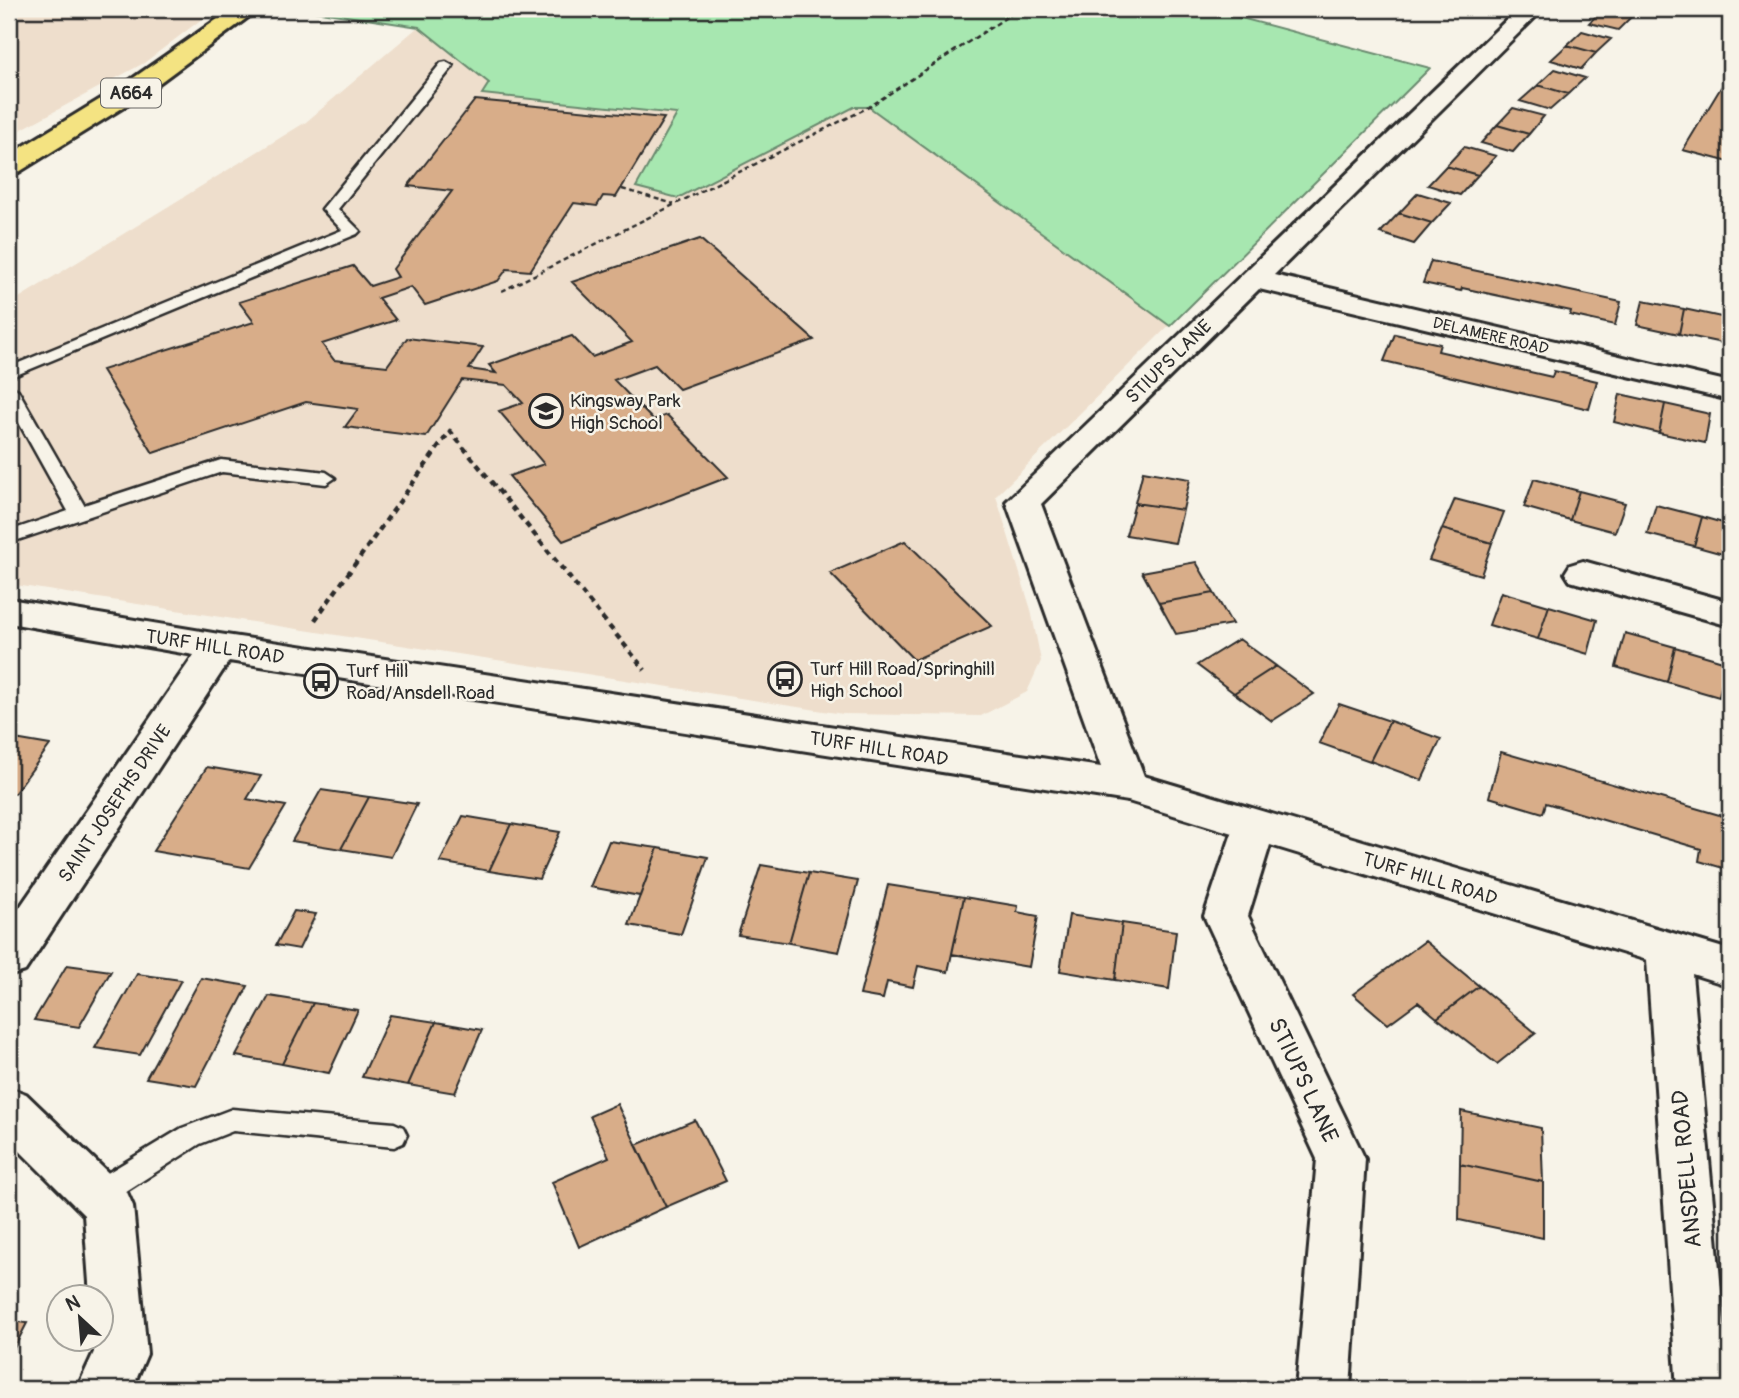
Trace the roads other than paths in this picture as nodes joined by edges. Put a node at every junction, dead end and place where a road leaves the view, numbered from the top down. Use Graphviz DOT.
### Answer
graph roads {
  1 [pos="247,9"];
  2 [pos="1531,9"];
  3 [pos="446,66"];
  4 [pos="9,166"];
  5 [pos="1252,279"];
  6 [pos="9,373"];
  7 [pos="9,390"];
  8 [pos="1730,391"];
  9 [pos="326,478"];
  10 [pos="79,513"];
  11 [pos="9,537"];
  12 [pos="1583,573"];
  13 [pos="9,611"];
  14 [pos="1730,614"];
  15 [pos="219,648"];
  16 [pos="1128,786"];
  17 [pos="1255,825"];
  18 [pos="1668,950"];
  19 [pos="9,958"];
  20 [pos="1730,968"];
  21 [pos="9,1109"];
  22 [pos="394,1135"];
  23 [pos="96,1195"];
  24 [pos="104,1389"];
  25 [pos="1323,1389"];
  26 [pos="1704,1389"];
  1 -- 4 [label="highway, A664"];
  2 -- 5 [label="street, STIUPS LANE"];
  3 -- 6 [label="lane"];
  5 -- 8 [label="street, DELAMERE ROAD"];
  5 -- 16 [label="street, STIUPS LANE"];
  7 -- 10 [label="lane"];
  9 -- 10 [label="lane"];
  10 -- 11 [label="lane"];
  12 -- 14 [label="street"];
  13 -- 15 [label="street, TURF HILL ROAD"];
  15 -- 16 [label="street, TURF HILL ROAD"];
  15 -- 19 [label="street, SAINT JOSEPHS DRIVE"];
  16 -- 17 [label="street, TURF HILL ROAD"];
  17 -- 18 [label="street, TURF HILL ROAD"];
  17 -- 25 [label="street, STIUPS LANE"];
  18 -- 20 [label="street, TURF HILL ROAD"];
  18 -- 26 [label="street, ANSDELL ROAD"];
  21 -- 23 [label="street"];
  22 -- 23 [label="lane"];
  23 -- 24 [label="street"];
}
